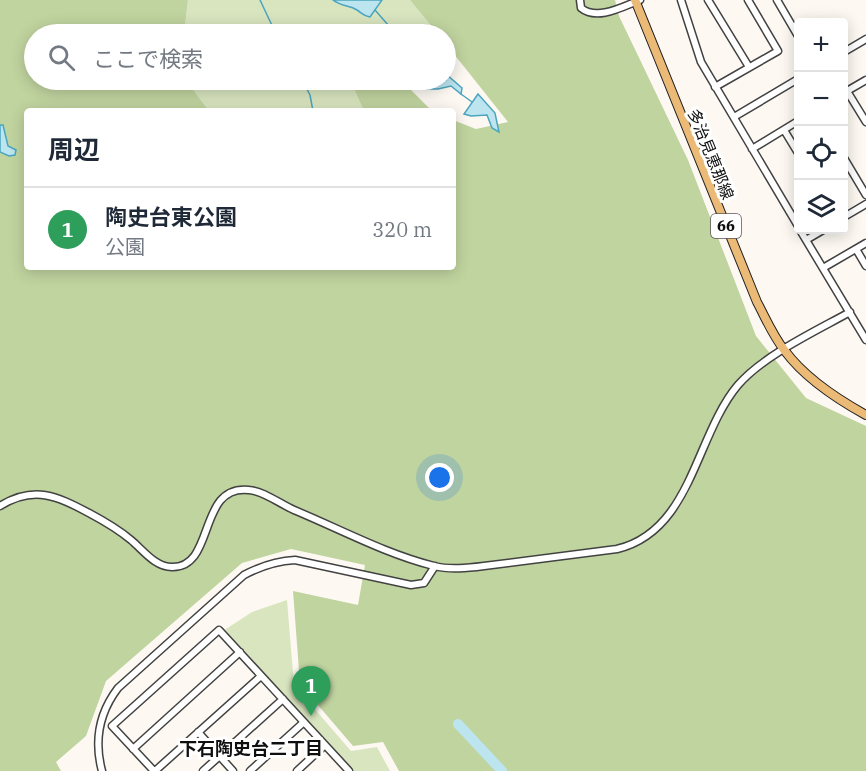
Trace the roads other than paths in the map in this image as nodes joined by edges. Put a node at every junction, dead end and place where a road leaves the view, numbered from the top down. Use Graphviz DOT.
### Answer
graph roads {
  1 [pos="580,0"];
  2 [pos="637,0"];
  3 [pos="708,0"];
  4 [pos="748,0"];
  5 [pos="777,0"];
  6 [pos="684,1"];
  7 [pos="794,29"];
  8 [pos="866,39"];
  9 [pos="848,49"];
  10 [pos="749,67"];
  11 [pos="866,80"];
  12 [pos="794,81"];
  13 [pos="716,87"];
  14 [pos="734,117"];
  15 [pos="866,122"];
  16 [pos="794,124"];
  17 [pos="784,130"];
  18 [pos="794,146"];
  19 [pos="752,149"];
  20 [pos="848,166"];
  21 [pos="866,195"];
  22 [pos="866,204"];
  23 [pos="848,215"];
  24 [pos="794,220"];
  25 [pos="802,234"];
  26 [pos="817,234"];
  27 [pos="806,240"];
  28 [pos="866,243"];
  29 [pos="856,249"];
  30 [pos="866,266"];
  31 [pos="823,268"];
  32 [pos="850,312"];
  33 [pos="866,340"];
  34 [pos="783,349"];
  35 [pos="866,415"];
  36 [pos="0,506"];
  37 [pos="435,566"];
  38 [pos="240,652"];
  39 [pos="261,676"];
  40 [pos="283,699"];
  41 [pos="304,722"];
  42 [pos="198,732"];
  43 [pos="325,745"];
  44 [pos="133,749"];
  45 [pos="219,756"];
  46 [pos="346,770"];
  47 [pos="102,771"];
  48 [pos="155,771"];
  49 [pos="203,771"];
  50 [pos="233,771"];
  51 [pos="250,771"];
  52 [pos="297,771"];
  1 -- 2 [label="street"];
  2 -- 34 [label="main road, 多治見恵那線 / 66"];
  3 -- 10 [label="street"];
  4 -- 10 [label="street"];
  5 -- 7 [label="street"];
  6 -- 13 [label="street"];
  8 -- 9 [label="street"];
  10 -- 13 [label="street"];
  11 -- 15 [label="street"];
  12 -- 14 [label="street"];
  13 -- 14 [label="street"];
  14 -- 19 [label="street"];
  16 -- 17 [label="street"];
  17 -- 18 [label="street"];
  17 -- 19 [label="street"];
  19 -- 24 [label="street"];
  20 -- 21 [label="street"];
  22 -- 23 [label="street"];
  25 -- 27 [label="street"];
  26 -- 27 [label="street"];
  27 -- 31 [label="street"];
  28 -- 29 [label="street"];
  29 -- 30 [label="street"];
  29 -- 31 [label="street"];
  31 -- 32 [label="street"];
  32 -- 33 [label="street"];
  32 -- 34 [label="street"];
  34 -- 35 [label="main road, 多治見恵那線 / 66"];
  34 -- 37 [label="street"];
  36 -- 37 [label="street"];
  37 -- 47 [label="street"];
  38 -- 39 [label="street"];
  38 -- 44 [label="street"];
  38 -- 44 [label="street"];
  39 -- 40 [label="street"];
  39 -- 42 [label="street"];
  40 -- 41 [label="street"];
  40 -- 45 [label="street"];
  41 -- 43 [label="street"];
  41 -- 51 [label="street"];
  42 -- 45 [label="street"];
  42 -- 48 [label="street"];
  43 -- 46 [label="street"];
  43 -- 52 [label="street"];
  44 -- 48 [label="street"];
  45 -- 49 [label="street"];
  45 -- 50 [label="street"];
}
